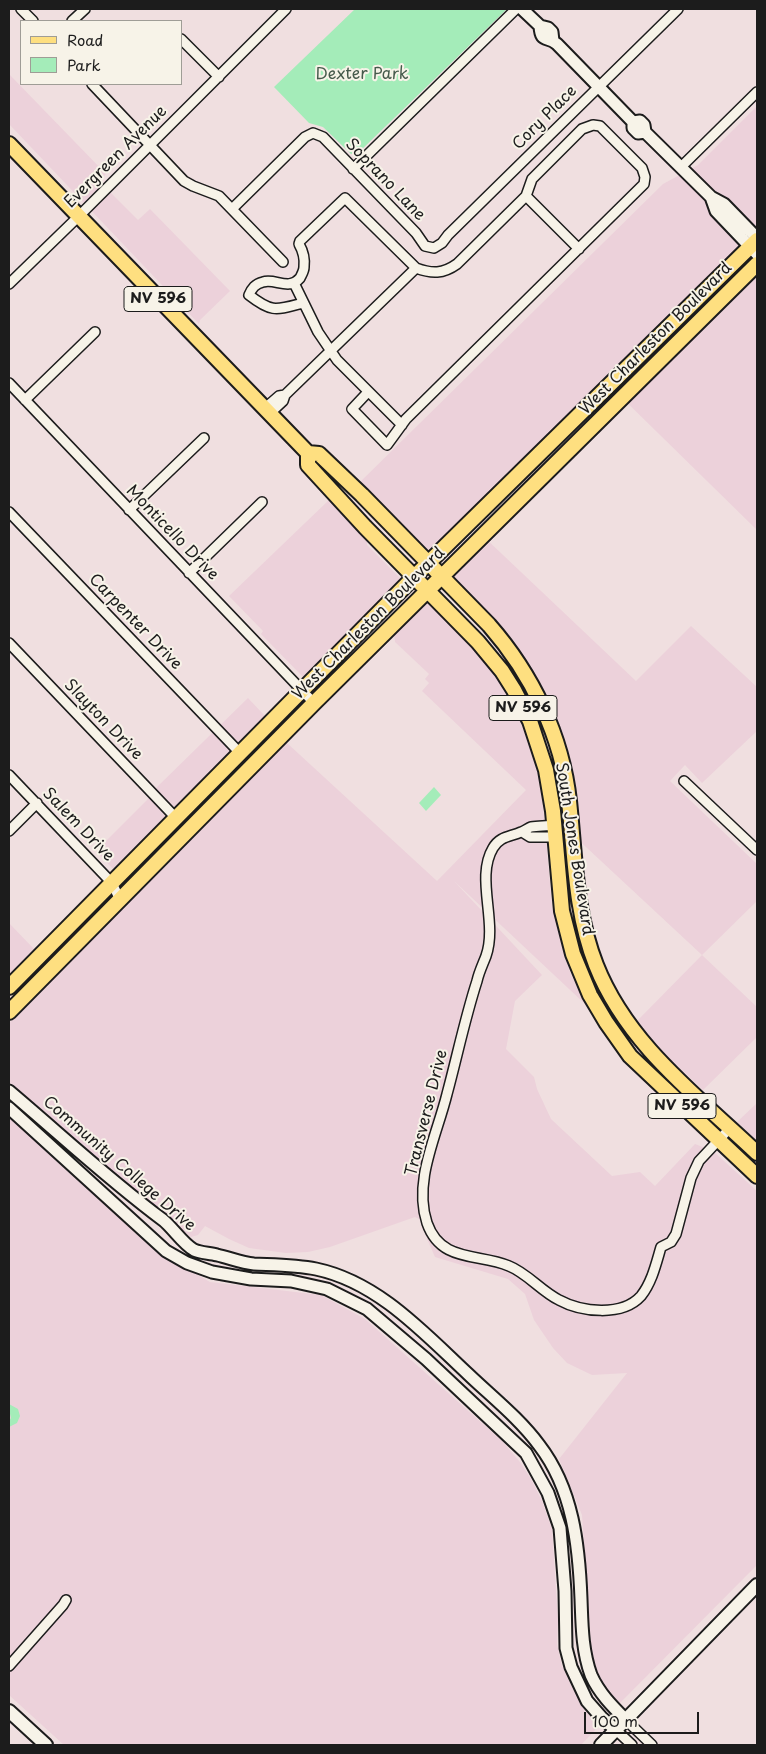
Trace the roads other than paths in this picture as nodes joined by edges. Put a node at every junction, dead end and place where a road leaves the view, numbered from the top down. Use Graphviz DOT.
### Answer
graph roads {
  1 [pos="21,9"];
  2 [pos="85,9"];
  3 [pos="516,9"];
  4 [pos="522,9"];
  5 [pos="678,9"];
  6 [pos="281,11"];
  7 [pos="32,20"];
  8 [pos="73,20"];
  9 [pos="182,40"];
  10 [pos="219,77"];
  11 [pos="93,85"];
  12 [pos="599,87"];
  13 [pos="757,92"];
  14 [pos="9,144"];
  15 [pos="150,145"];
  16 [pos="680,167"];
  17 [pos="353,169"];
  18 [pos="526,196"];
  19 [pos="232,209"];
  20 [pos="79,216"];
  21 [pos="756,245"];
  22 [pos="434,248"];
  23 [pos="579,249"];
  24 [pos="283,262"];
  25 [pos="757,264"];
  26 [pos="416,268"];
  27 [pos="294,283"];
  28 [pos="9,284"];
  29 [pos="303,303"];
  30 [pos="95,332"];
  31 [pos="331,351"];
  32 [pos="618,376"];
  33 [pos="9,383"];
  34 [pos="630,388"];
  35 [pos="368,392"];
  36 [pos="25,400"];
  37 [pos="267,412"];
  38 [pos="402,425"];
  39 [pos="204,438"];
  40 [pos="308,453"];
  41 [pos="262,502"];
  42 [pos="129,510"];
  43 [pos="9,512"];
  44 [pos="429,563"];
  45 [pos="189,573"];
  46 [pos="414,577"];
  47 [pos="442,577"];
  48 [pos="428,591"];
  49 [pos="9,643"];
  50 [pos="303,690"];
  51 [pos="314,703"];
  52 [pos="259,735"];
  53 [pos="240,753"];
  54 [pos="9,775"];
  55 [pos="241,778"];
  56 [pos="684,782"];
  57 [pos="36,804"];
  58 [pos="176,818"];
  59 [pos="554,824"];
  60 [pos="571,829"];
  61 [pos="9,831"];
  62 [pos="573,847"];
  63 [pos="757,850"];
  64 [pos="112,883"];
  65 [pos="120,900"];
  66 [pos="9,987"];
  67 [pos="9,1012"];
  68 [pos="627,1022"];
  69 [pos="612,1032"];
  70 [pos="9,1091"];
  71 [pos="9,1108"];
  72 [pos="730,1128"];
  73 [pos="718,1140"];
  74 [pos="757,1153"];
  75 [pos="757,1176"];
  76 [pos="142,1206"];
  77 [pos="131,1218"];
  78 [pos="345,1278"];
  79 [pos="338,1293"];
  80 [pos="498,1402"];
  81 [pos="486,1414"];
  82 [pos="564,1489"];
  83 [pos="548,1493"];
  84 [pos="757,1585"];
  85 [pos="66,1600"];
  86 [pos="582,1634"];
  87 [pos="566,1635"];
  88 [pos="9,1666"];
  89 [pos="9,1711"];
  90 [pos="626,1720"];
  91 [pos="616,1730"];
  92 [pos="46,1745"];
  93 [pos="602,1745"];
  94 [pos="632,1745"];
  95 [pos="652,1745"];
  1 -- 7 [label="street"];
  2 -- 8 [label="street"];
  3 -- 17 [label="street"];
  4 -- 12 [label="street"];
  5 -- 12 [label="street, Cory Place"];
  6 -- 10 [label="street, Evergreen Avenue"];
  9 -- 10 [label="street"];
  10 -- 15 [label="street, Evergreen Avenue"];
  11 -- 15 [label="street"];
  12 -- 16 [label="street"];
  12 -- 22 [label="street, Cory Place"];
  13 -- 16 [label="street"];
  14 -- 20 [label="main road, South Jones Boulevard / NV 596"];
  15 -- 19 [label="street"];
  15 -- 20 [label="street, Evergreen Avenue"];
  16 -- 21 [label="street"];
  17 -- 19 [label="street, Soprano Lane"];
  17 -- 22 [label="street, Soprano Lane"];
  18 -- 23 [label="street"];
  18 -- 23 [label="street"];
  18 -- 26 [label="street"];
  19 -- 24 [label="street"];
  20 -- 28 [label="street, Evergreen Avenue"];
  20 -- 37 [label="main road, South Jones Boulevard / NV 596"];
  21 -- 32 [label="main road, West Charleston Boulevard"];
  23 -- 38 [label="street"];
  25 -- 34 [label="main road, West Charleston Boulevard"];
  26 -- 27 [label="street"];
  26 -- 31 [label="street"];
  27 -- 29 [label="street"];
  27 -- 29 [label="street"];
  29 -- 31 [label="street"];
  30 -- 36 [label="street"];
  31 -- 35 [label="street"];
  31 -- 37 [label="street"];
  32 -- 34 [label="main road"];
  32 -- 44 [label="main road, West Charleston Boulevard"];
  33 -- 36 [label="street, Monticello Drive"];
  34 -- 47 [label="main road, West Charleston Boulevard"];
  35 -- 38 [label="street"];
  35 -- 38 [label="street"];
  36 -- 42 [label="street, Monticello Drive"];
  37 -- 40 [label="main road, South Jones Boulevard / NV 596"];
  39 -- 42 [label="street"];
  40 -- 44 [label="main road, South Jones Boulevard / NV 596"];
  40 -- 46 [label="main road, South Jones Boulevard / NV 596"];
  41 -- 45 [label="street"];
  42 -- 45 [label="street, Monticello Drive"];
  43 -- 53 [label="street, Carpenter Drive"];
  44 -- 46 [label="main road, West Charleston Boulevard"];
  44 -- 47 [label="main road, South Jones Boulevard / NV 596"];
  45 -- 50 [label="street, Monticello Drive"];
  46 -- 48 [label="main road, South Jones Boulevard / NV 596"];
  46 -- 50 [label="main road, West Charleston Boulevard"];
  47 -- 48 [label="main road, West Charleston Boulevard"];
  47 -- 60 [label="main road, South Jones Boulevard / NV 596"];
  48 -- 51 [label="main road, West Charleston Boulevard"];
  48 -- 59 [label="main road, South Jones Boulevard / NV 596"];
  49 -- 58 [label="street, Slayton Drive"];
  50 -- 51 [label="street, Monticello Drive"];
  50 -- 52 [label="main road, West Charleston Boulevard"];
  51 -- 55 [label="main road, West Charleston Boulevard"];
  52 -- 53 [label="main road, West Charleston Boulevard"];
  52 -- 55 [label="main road"];
  53 -- 58 [label="main road, West Charleston Boulevard"];
  54 -- 57 [label="street, Salem Drive"];
  55 -- 65 [label="main road, West Charleston Boulevard"];
  56 -- 63 [label="street"];
  57 -- 61 [label="street"];
  57 -- 64 [label="street, Salem Drive"];
  58 -- 64 [label="main road, West Charleston Boulevard"];
  59 -- 60 [label="main road"];
  59 -- 62 [label="main road"];
  59 -- 69 [label="main road, South Jones Boulevard / NV 596"];
  59 -- 73 [label="street, Transverse Drive"];
  60 -- 62 [label="main road, South Jones Boulevard / NV 596"];
  62 -- 68 [label="main road, South Jones Boulevard / NV 596"];
  64 -- 65 [label="street, Salem Drive"];
  64 -- 66 [label="main road, West Charleston Boulevard"];
  65 -- 67 [label="main road, West Charleston Boulevard"];
  68 -- 69 [label="main road"];
  68 -- 72 [label="main road, South Jones Boulevard / NV 596"];
  69 -- 73 [label="main road, South Jones Boulevard / NV 596"];
  70 -- 76 [label="street, Community College Drive"];
  71 -- 77 [label="street, Community College Drive"];
  72 -- 73 [label="street, Transverse Drive"];
  72 -- 74 [label="main road, South Jones Boulevard / NV 596"];
  73 -- 75 [label="main road, South Jones Boulevard / NV 596"];
  76 -- 77 [label="street"];
  76 -- 78 [label="street, Community College Drive"];
  77 -- 79 [label="street, Community College Drive"];
  78 -- 79 [label="street"];
  78 -- 80 [label="street, Community College Drive"];
  79 -- 81 [label="street, Community College Drive"];
  80 -- 81 [label="street"];
  80 -- 82 [label="street, Community College Drive"];
  81 -- 83 [label="street, Community College Drive"];
  82 -- 83 [label="street"];
  82 -- 86 [label="street, Community College Drive"];
  83 -- 87 [label="street, Community College Drive"];
  84 -- 90 [label="main road"];
  85 -- 88 [label="street"];
  86 -- 87 [label="street"];
  86 -- 90 [label="street, Community College Drive"];
  87 -- 91 [label="street, Community College Drive"];
  89 -- 92 [label="main road"];
  90 -- 91 [label="main road"];
  90 -- 95 [label="street"];
  91 -- 93 [label="main road"];
  91 -- 94 [label="street"];
}
